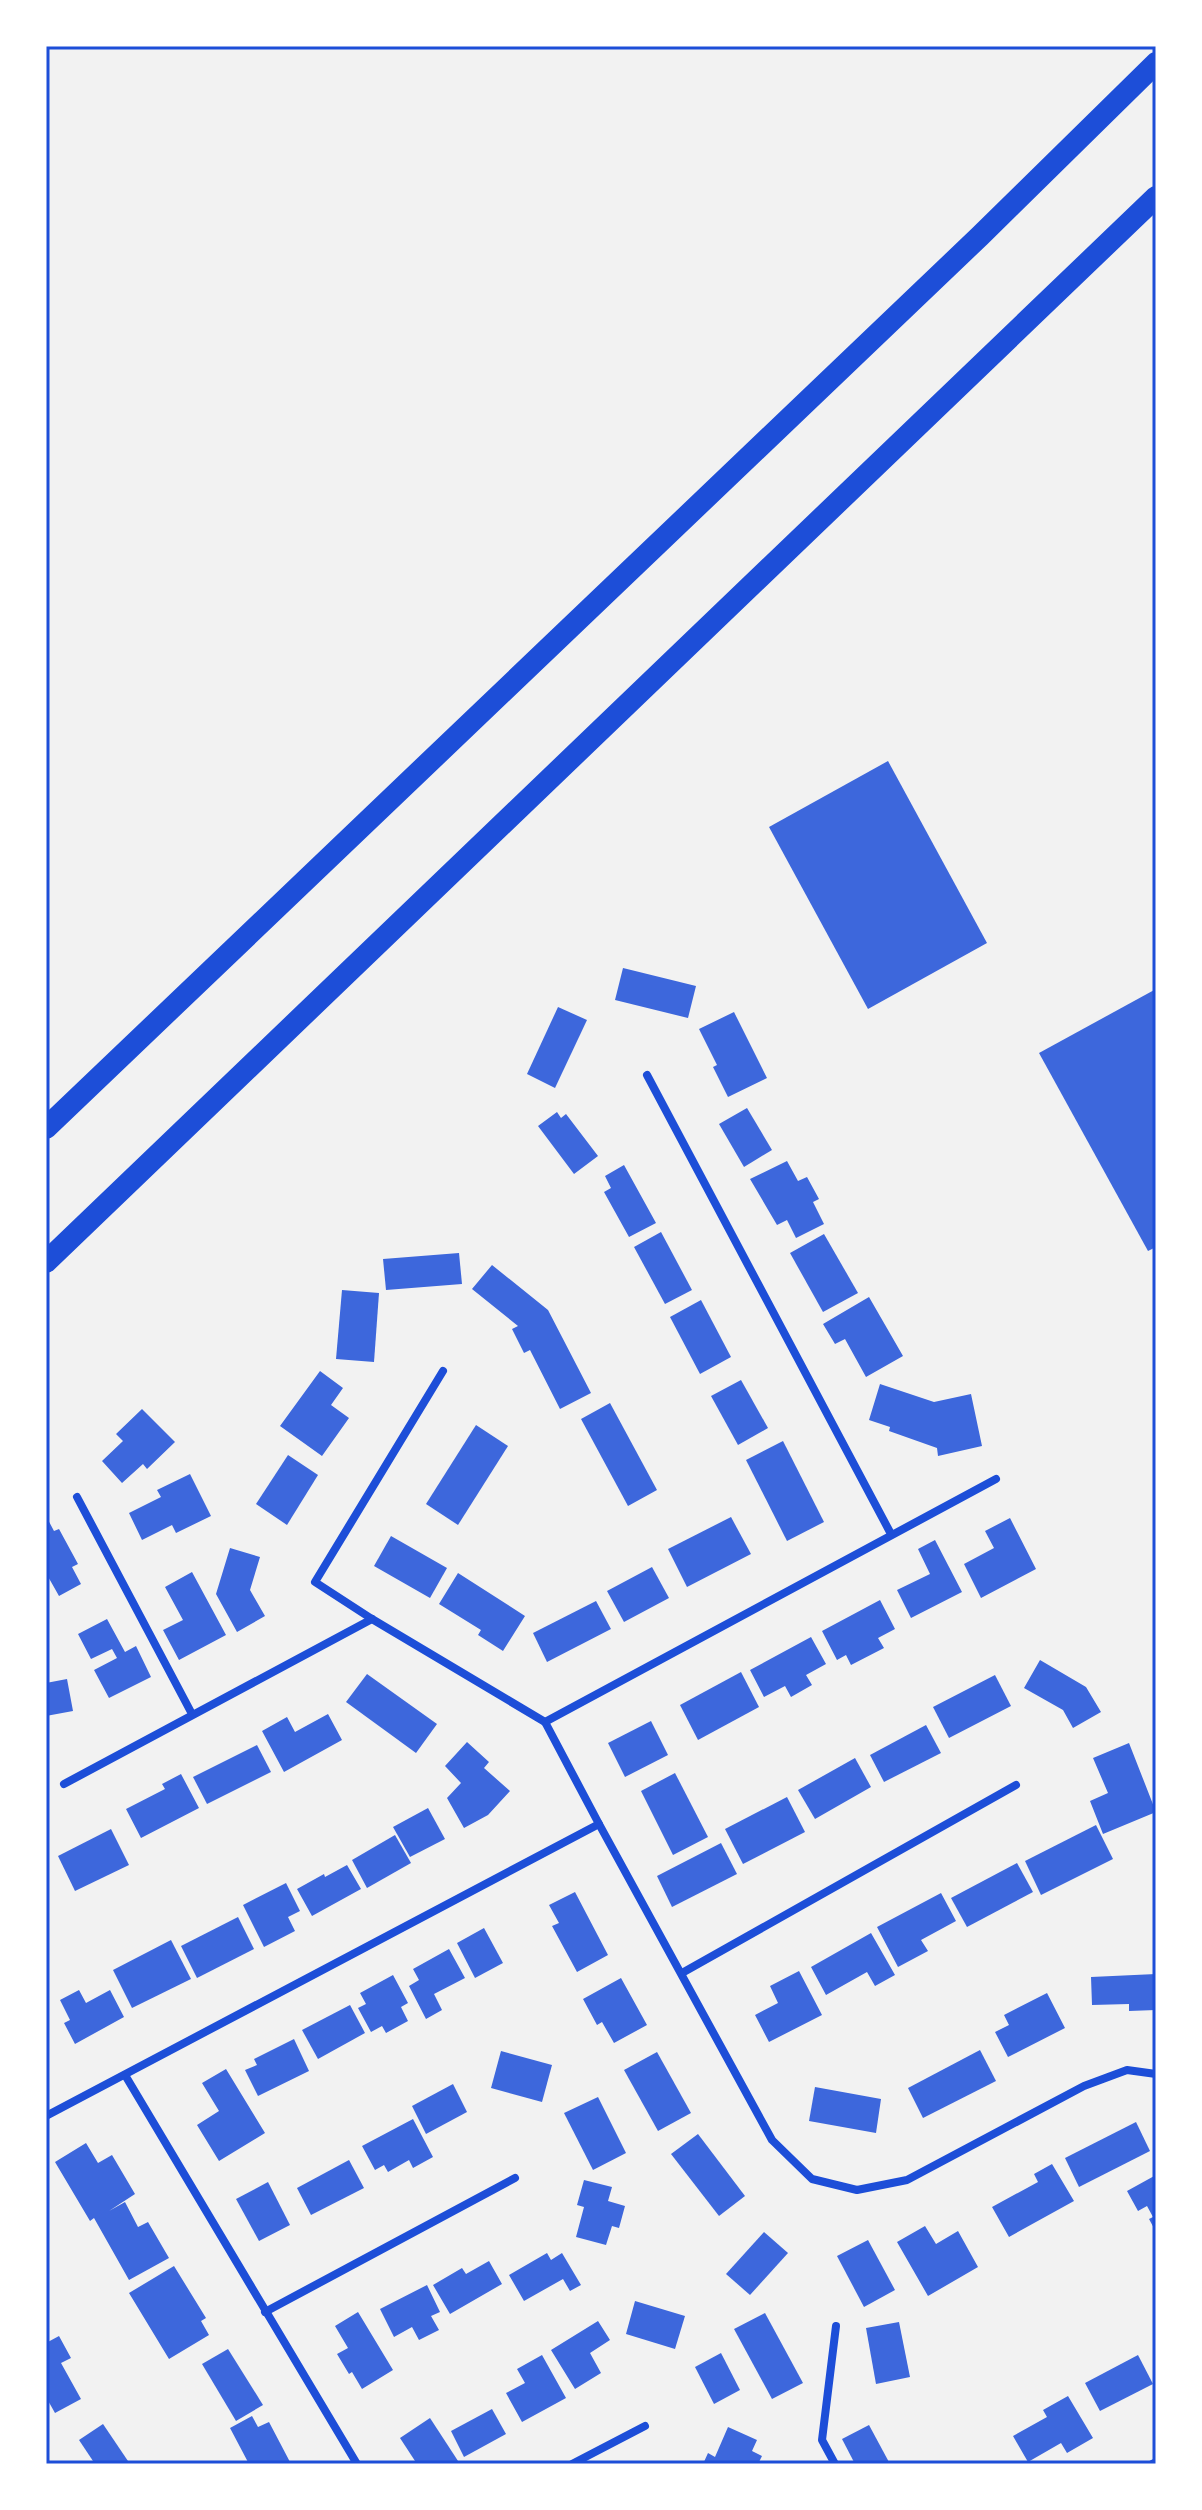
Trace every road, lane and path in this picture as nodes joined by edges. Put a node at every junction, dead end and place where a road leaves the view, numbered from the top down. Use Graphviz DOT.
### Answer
graph roads {
  1 [pos="1156,63"];
  2 [pos="1156,197"];
  3 [pos="647,1075"];
  4 [pos="46,1128"];
  5 [pos="46,1262"];
  6 [pos="443,1371"];
  7 [pos="996,1479"];
  8 [pos="77,1497"];
  9 [pos="891,1534"];
  10 [pos="372,1619"];
  11 [pos="192,1714"];
  12 [pos="545,1722"];
  13 [pos="64,1784"];
  14 [pos="1016,1785"];
  15 [pos="599,1824"];
  16 [pos="682,1973"];
  17 [pos="1156,2074"];
  18 [pos="125,2075"];
  19 [pos="46,2116"];
  20 [pos="515,2178"];
  21 [pos="265,2312"];
  22 [pos="836,2326"];
  23 [pos="645,2426"];
  24 [pos="357,2464"];
  25 [pos="572,2464"];
  26 [pos="835,2464"];
  1 -- 4 [label="highway"];
  2 -- 5 [label="highway"];
  3 -- 9 [label="street"];
  6 -- 10 [label="street"];
  7 -- 9 [label="street"];
  8 -- 11 [label="street"];
  9 -- 12 [label="street"];
  10 -- 11 [label="street"];
  10 -- 12 [label="street"];
  11 -- 13 [label="street"];
  12 -- 15 [label="street"];
  14 -- 16 [label="street"];
  15 -- 16 [label="street"];
  15 -- 18 [label="street"];
  16 -- 17 [label="street"];
  18 -- 19 [label="street"];
  18 -- 21 [label="street"];
  20 -- 21 [label="street"];
  21 -- 24 [label="street"];
  22 -- 26 [label="street"];
  23 -- 25 [label="street"];
}
